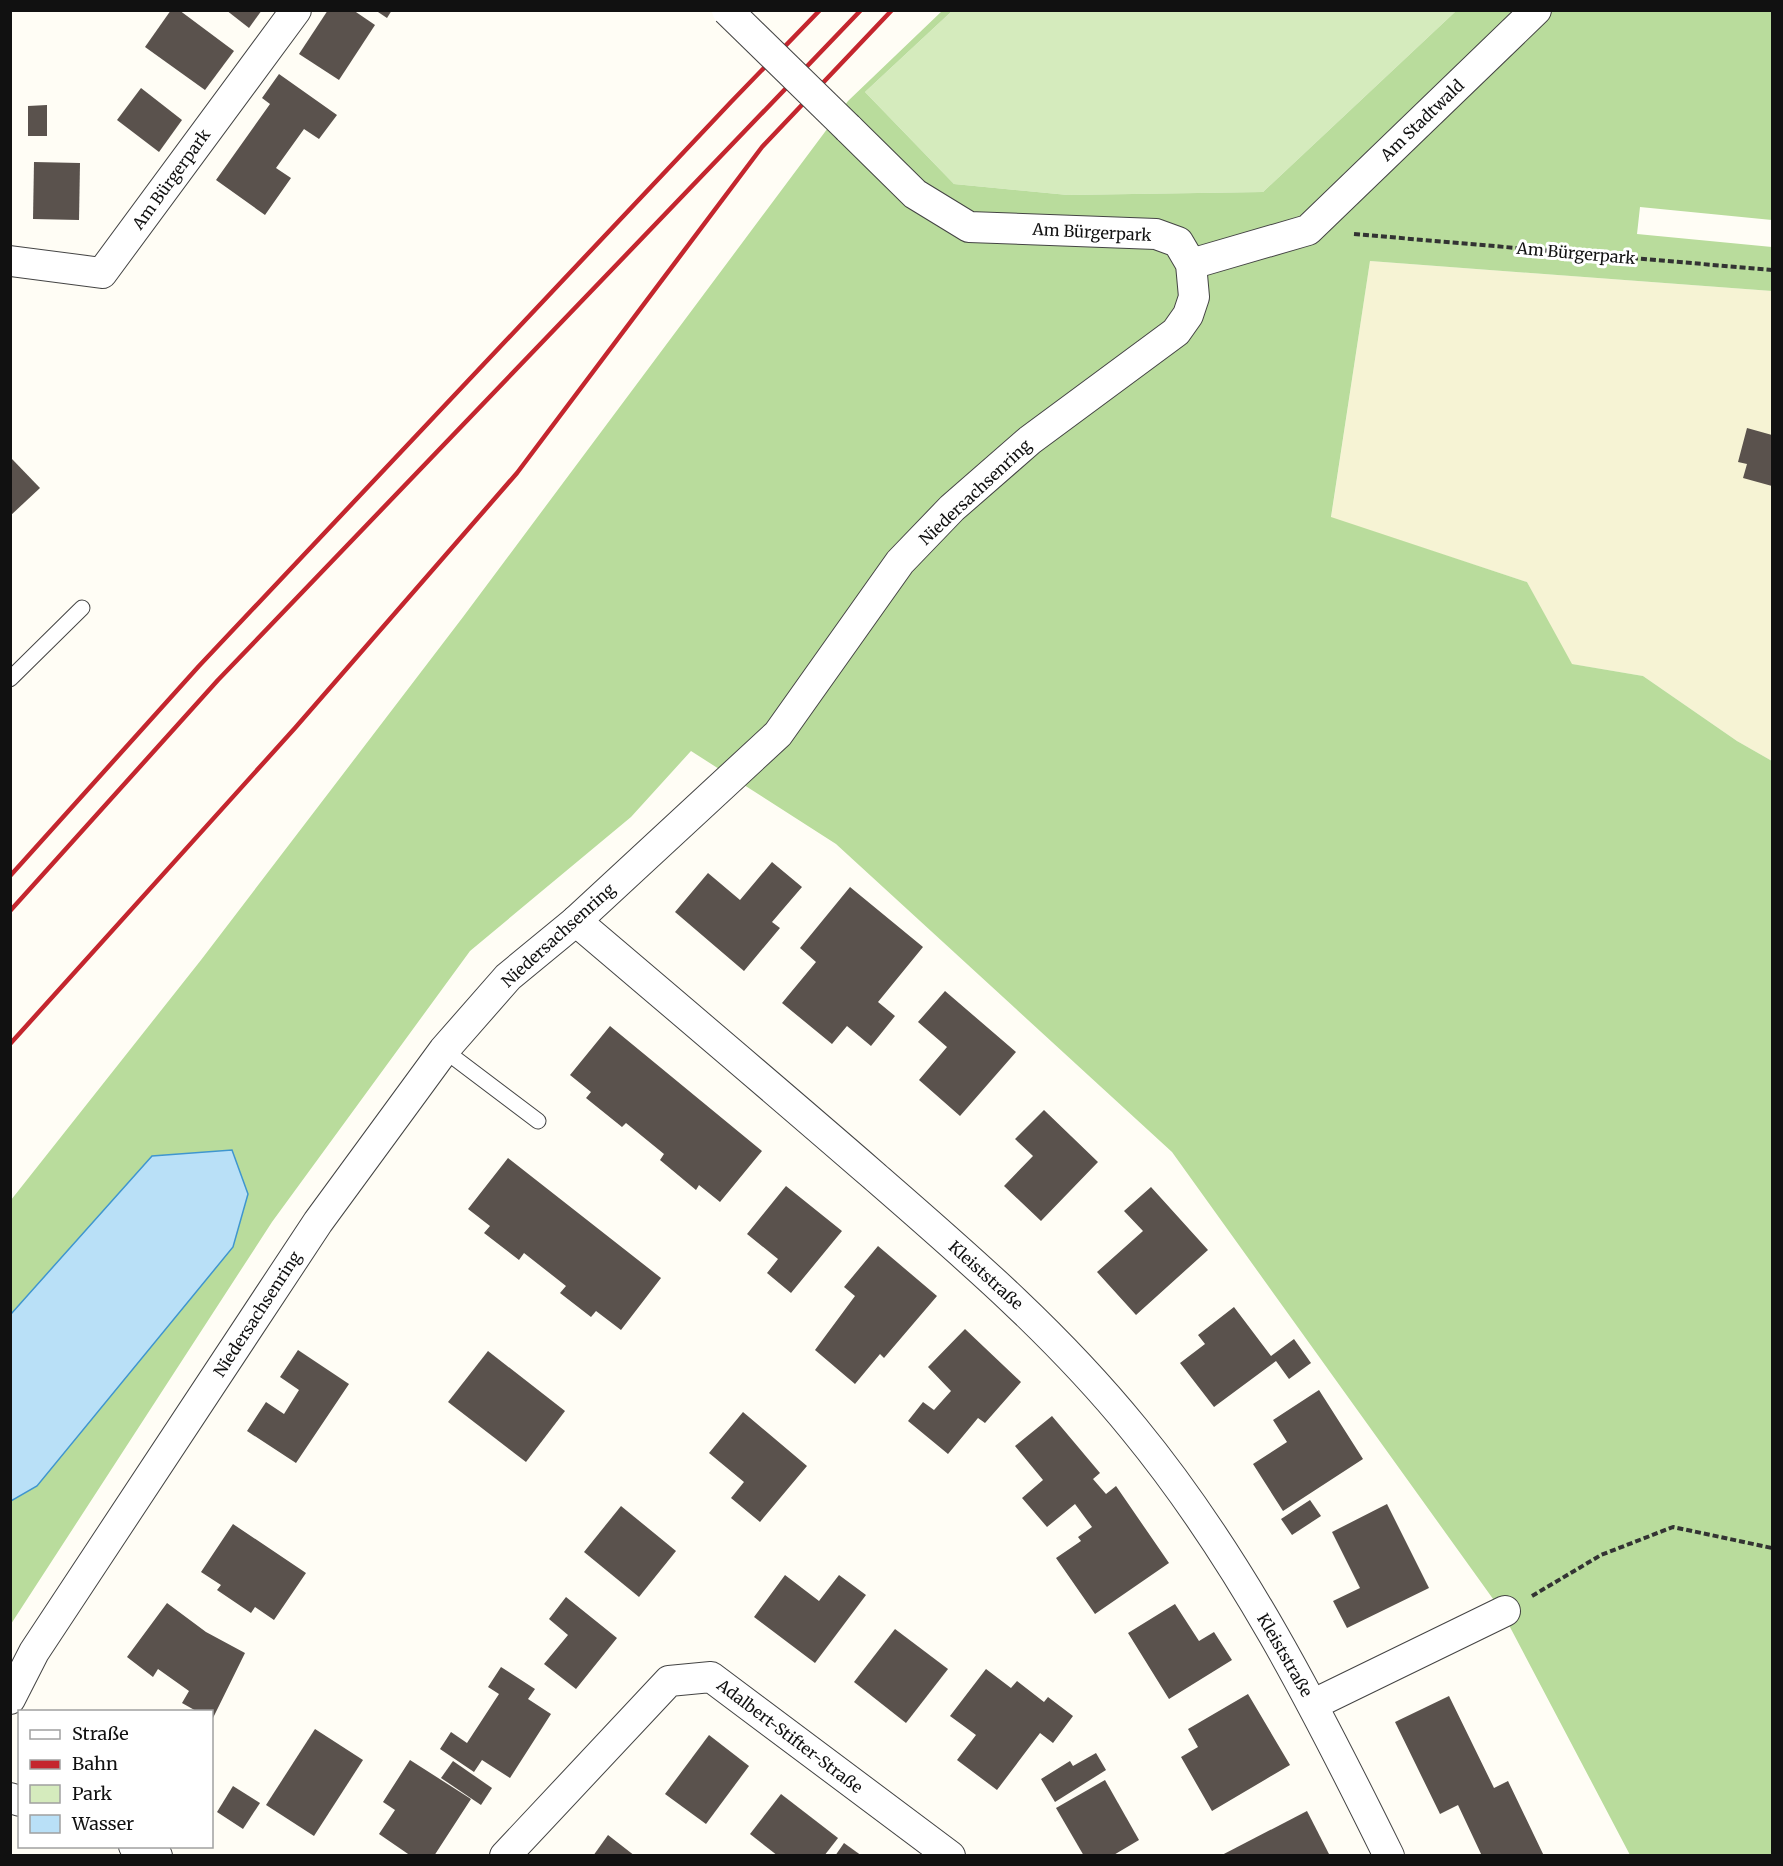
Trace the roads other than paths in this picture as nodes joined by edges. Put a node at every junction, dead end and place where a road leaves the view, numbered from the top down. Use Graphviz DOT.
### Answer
graph roads {
  1 [pos="296,10"];
  2 [pos="727,10"];
  3 [pos="1536,10"];
  4 [pos="10,261"];
  5 [pos="1191,264"];
  6 [pos="82,608"];
  7 [pos="10,679"];
  8 [pos="576,921"];
  9 [pos="444,1050"];
  10 [pos="538,1121"];
  11 [pos="1505,1611"];
  12 [pos="10,1699"];
  13 [pos="1314,1704"];
  14 [pos="139,1848"];
  15 [pos="157,1856"];
  16 [pos="506,1856"];
  17 [pos="950,1856"];
  18 [pos="1389,1856"];
  1 -- 4 [label="street, Am Bürgerpark"];
  2 -- 5 [label="street, Am Bürgerpark, bridge"];
  3 -- 5 [label="street, Am Stadtwald"];
  5 -- 8 [label="street, Niedersachsenring"];
  6 -- 7 [label="lane"];
  8 -- 9 [label="street, Niedersachsenring"];
  8 -- 13 [label="street, Kleiststraße"];
  9 -- 10 [label="lane"];
  9 -- 12 [label="street, Niedersachsenring"];
  11 -- 13 [label="street, Kleiststraße"];
  13 -- 18 [label="street, Kleiststraße"];
  14 -- 15 [label="street"];
  16 -- 17 [label="street, Adalbert-Stifter-Straße"];
}
